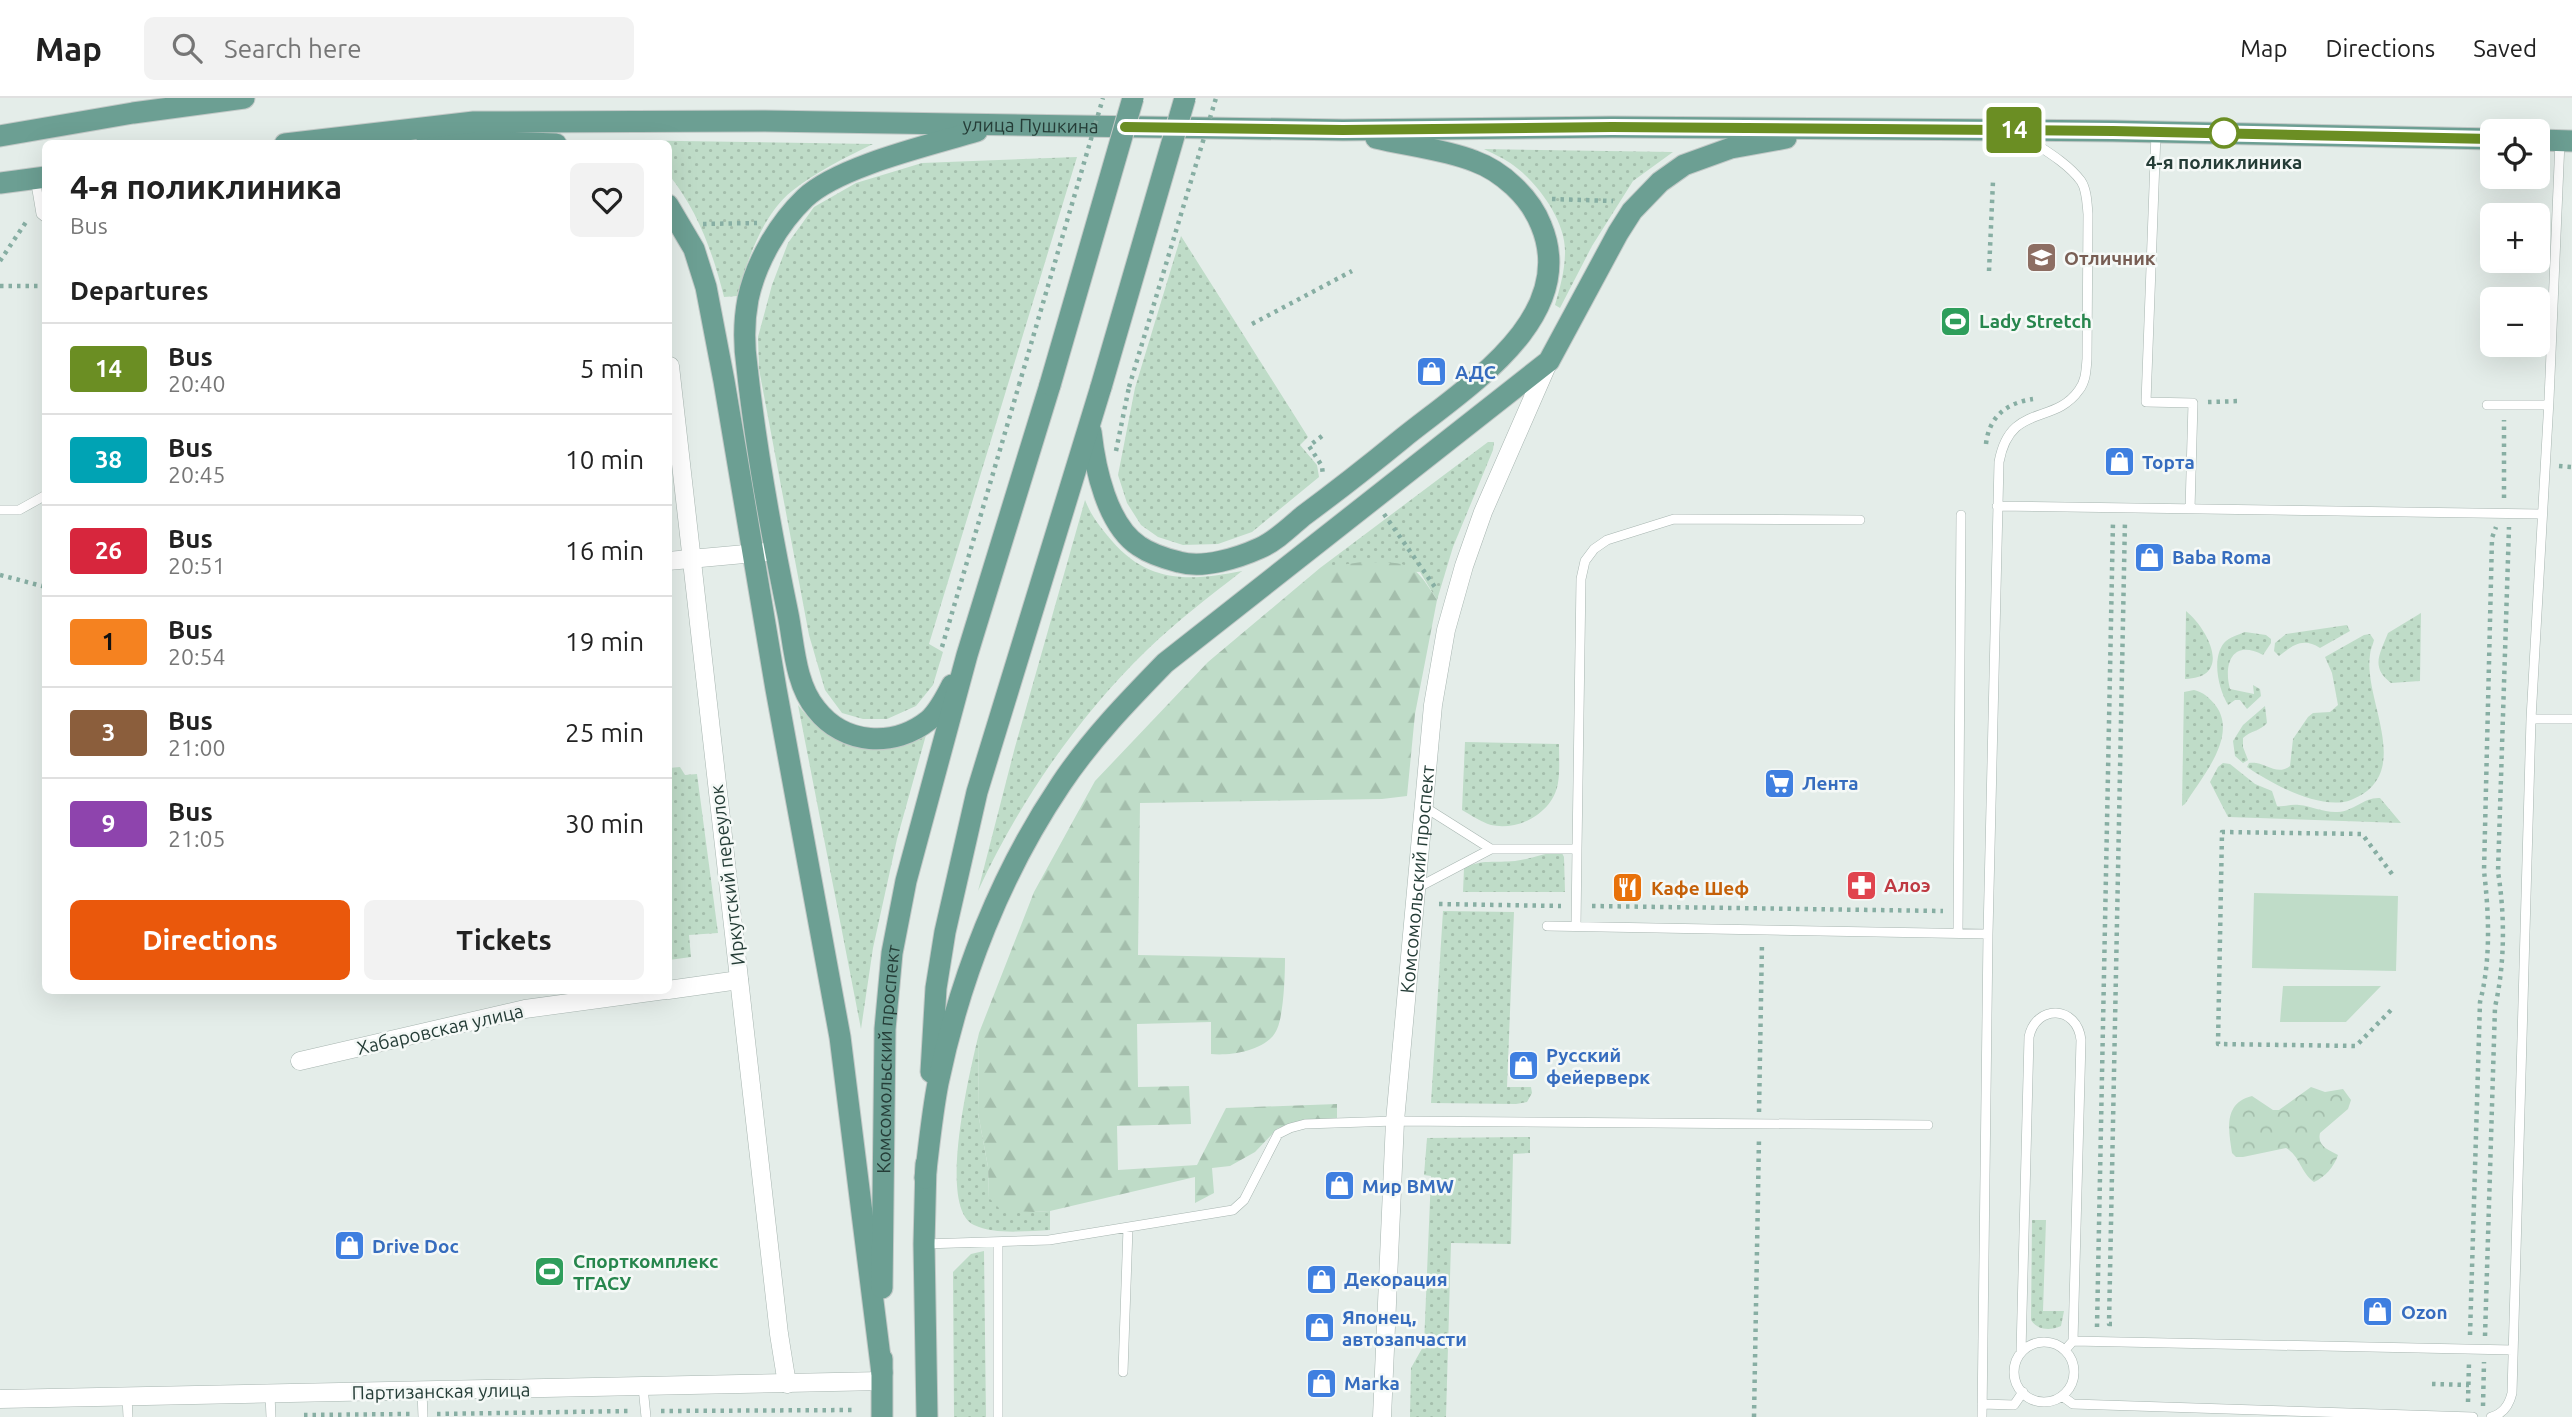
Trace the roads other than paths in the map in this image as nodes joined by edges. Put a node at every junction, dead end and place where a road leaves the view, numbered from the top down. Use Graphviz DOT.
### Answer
graph roads {
  1 [pos="244,98"];
  2 [pos="1133,98"];
  3 [pos="1185,98"];
  4 [pos="996,125"];
  5 [pos="1843,128"];
  6 [pos="1343,130"];
  7 [pos="2015,130"];
  8 [pos="2156,132"];
  9 [pos="0,136"];
  10 [pos="334,137"];
  11 [pos="2480,139"];
  12 [pos="313,140"];
  13 [pos="473,140"];
  14 [pos="2566,141"];
  15 [pos="40,178"];
  16 [pos="0,184"];
  17 [pos="672,212"];
  18 [pos="42,215"];
  19 [pos="1549,361"];
  20 [pos="672,385"];
  21 [pos="2487,405"];
  22 [pos="2548,405"];
  23 [pos="1090,423"];
  24 [pos="42,497"];
  25 [pos="1997,506"];
  26 [pos="2190,509"];
  27 [pos="0,510"];
  28 [pos="2541,514"];
  29 [pos="1961,515"];
  30 [pos="1860,520"];
  31 [pos="775,551"];
  32 [pos="754,553"];
  33 [pos="690,559"];
  34 [pos="672,561"];
  35 [pos="967,655"];
  36 [pos="2531,719"];
  37 [pos="2572,719"];
  38 [pos="1423,806"];
  39 [pos="1491,849"];
  40 [pos="1577,849"];
  41 [pos="1416,889"];
  42 [pos="1547,926"];
  43 [pos="1576,926"];
  44 [pos="1958,933"];
  45 [pos="1988,934"];
  46 [pos="739,980"];
  47 [pos="672,989"];
  48 [pos="637,994"];
  49 [pos="300,1061"];
  50 [pos="1395,1121"];
  51 [pos="1928,1125"];
  52 [pos="925,1178"];
  53 [pos="1128,1228"];
  54 [pos="998,1242"];
  55 [pos="924,1244"];
  56 [pos="2073,1341"];
  57 [pos="2065,1350"];
  58 [pos="2514,1350"];
  59 [pos="2021,1352"];
  60 [pos="1123,1372"];
  61 [pos="882,1377"];
  62 [pos="787,1384"];
  63 [pos="643,1387"];
  64 [pos="422,1391"];
  65 [pos="2023,1392"];
  66 [pos="270,1395"];
  67 [pos="2062,1396"];
  68 [pos="127,1397"];
  69 [pos="0,1399"];
  70 [pos="1982,1404"];
  71 [pos="646,1414"];
  72 [pos="271,1416"];
  73 [pos="423,1416"];
  74 [pos="128,1417"];
  75 [pos="882,1417"];
  76 [pos="927,1417"];
  77 [pos="998,1417"];
  78 [pos="1382,1417"];
  79 [pos="1982,1417"];
  80 [pos="2467,1417"];
  81 [pos="2473,1417"];
  82 [pos="2491,1417"];
  1 -- 9 [label="main road"];
  2 -- 35 [label="main road, Комсомольский проспект, bridge"];
  3 -- 23 [label="main road, bridge"];
  4 -- 6 [label="main road, улица Пушкина"];
  4 -- 10 [label="main road, улица Пушкина"];
  4 -- 31 [label="main road"];
  5 -- 6 [label="main road, улица Пушкина"];
  5 -- 7 [label="main road, улица Пушкина"];
  5 -- 19 [label="main road"];
  6 -- 23 [label="main road"];
  7 -- 8 [label="main road, улица Пушкина"];
  7 -- 25 [label="lane"];
  8 -- 11 [label="main road, улица Пушкина"];
  8 -- 26 [label="lane"];
  10 -- 12 [label="main road, улица Пушкина"];
  10 -- 13 [label="main road"];
  14 -- 22 [label="lane"];
  15 -- 16 [label="main road"];
  15 -- 18 [label="lane"];
  17 -- 32 [label="main road"];
  19 -- 38 [label="street, Комсомольский проспект"];
  19 -- 52 [label="main road"];
  20 -- 33 [label="street, Иркутский переулок"];
  21 -- 22 [label="lane"];
  22 -- 28 [label="lane"];
  23 -- 52 [label="main road"];
  24 -- 27 [label="lane"];
  25 -- 26 [label="lane"];
  25 -- 45 [label="lane"];
  26 -- 28 [label="lane"];
  28 -- 36 [label="lane"];
  29 -- 44 [label="lane"];
  30 -- 40 [label="lane"];
  31 -- 32 [label="street"];
  31 -- 35 [label="main road"];
  32 -- 33 [label="street"];
  32 -- 61 [label="main road"];
  33 -- 34 [label="street"];
  33 -- 46 [label="street, Иркутский переулок"];
  35 -- 61 [label="main road, Комсомольский проспект"];
  36 -- 37 [label="lane"];
  36 -- 58 [label="lane"];
  38 -- 39 [label="lane"];
  38 -- 41 [label="street, Комсомольский проспект"];
  39 -- 40 [label="lane"];
  39 -- 41 [label="lane"];
  40 -- 43 [label="lane"];
  41 -- 50 [label="street, Комсомольский проспект"];
  42 -- 43 [label="lane"];
  43 -- 44 [label="lane"];
  44 -- 45 [label="lane"];
  45 -- 70 [label="lane"];
  46 -- 47 [label="street, Хабаровская улица"];
  46 -- 62 [label="street, Иркутский переулок"];
  48 -- 49 [label="street, Хабаровская улица"];
  50 -- 51 [label="lane"];
  50 -- 53 [label="lane"];
  50 -- 78 [label="street, Комсомольский проспект"];
  52 -- 55 [label="main road"];
  53 -- 54 [label="lane"];
  53 -- 60 [label="lane"];
  54 -- 55 [label="lane"];
  54 -- 77 [label="lane"];
  55 -- 76 [label="main road"];
  56 -- 57 [label="lane"];
  56 -- 58 [label="lane"];
  56 -- 59 [label="lane"];
  57 -- 59 [label="lane"];
  57 -- 67 [label="lane"];
  58 -- 82 [label="lane"];
  59 -- 65 [label="lane"];
  61 -- 62 [label="street, Партизанская улица"];
  61 -- 75 [label="main road, Комсомольский проспект"];
  62 -- 63 [label="street, Партизанская улица"];
  63 -- 64 [label="street, Партизанская улица"];
  63 -- 71 [label="lane"];
  64 -- 66 [label="street, Партизанская улица"];
  64 -- 73 [label="lane"];
  65 -- 67 [label="lane"];
  65 -- 70 [label="lane"];
  66 -- 68 [label="street, Партизанская улица"];
  66 -- 72 [label="lane"];
  67 -- 80 [label="lane"];
  68 -- 69 [label="street, Партизанская улица"];
  68 -- 74 [label="lane"];
  70 -- 79 [label="lane"];
  80 -- 81 [label="lane"];
}
